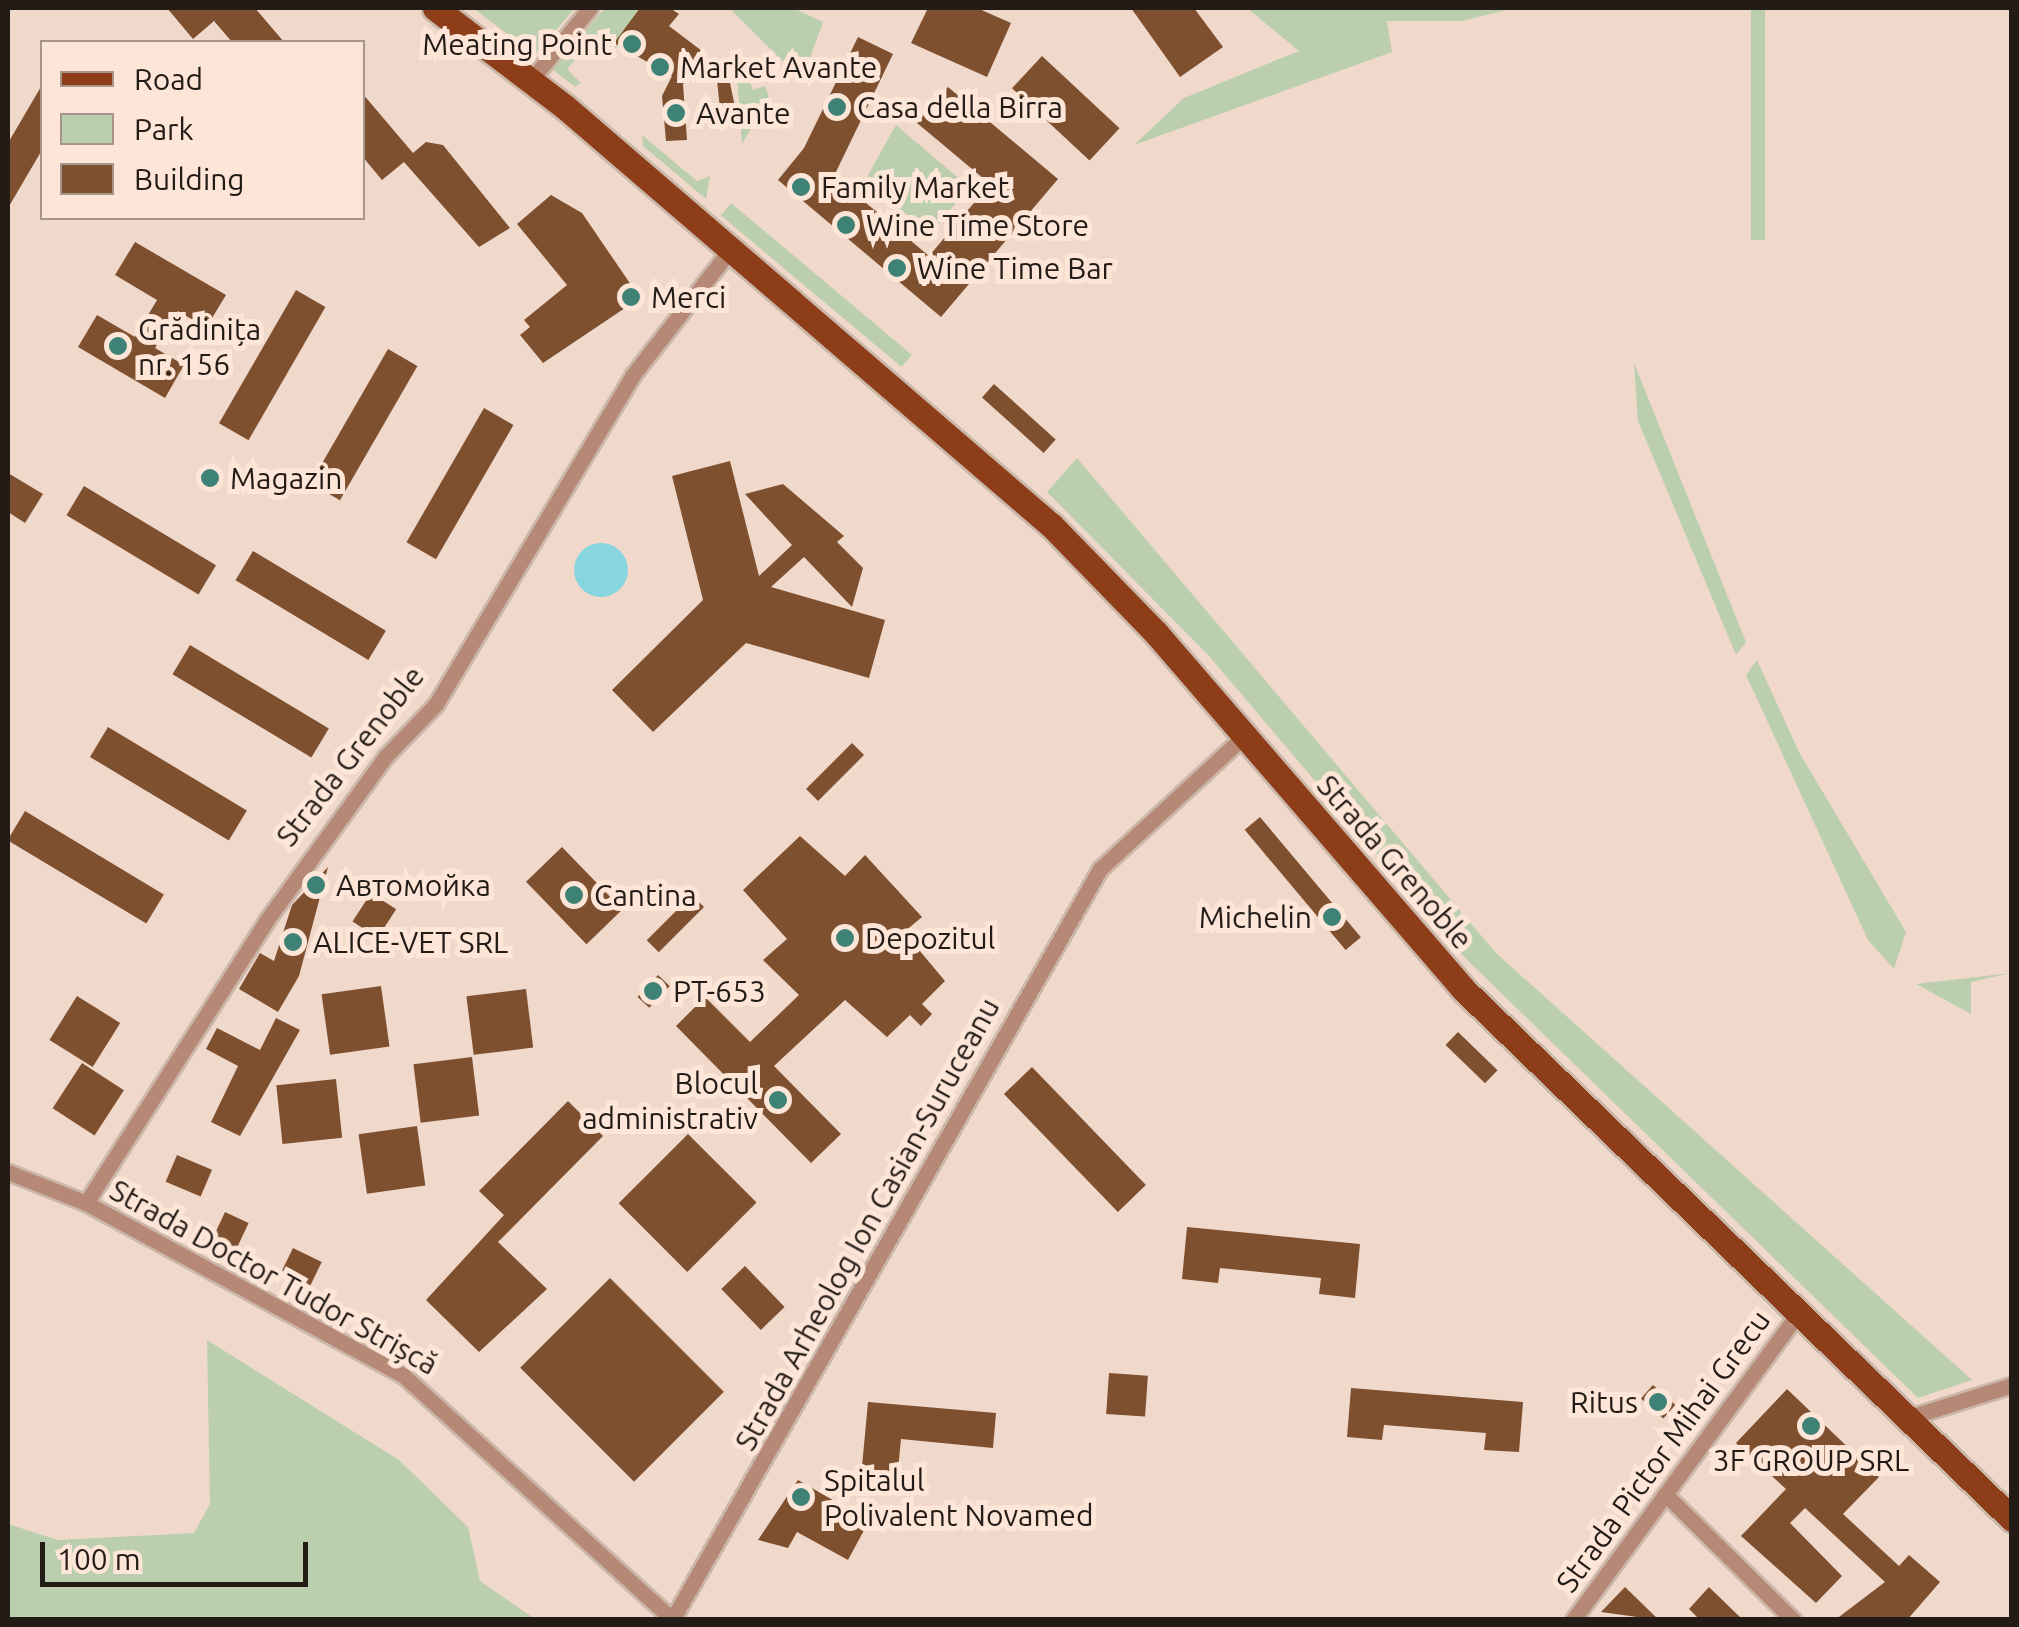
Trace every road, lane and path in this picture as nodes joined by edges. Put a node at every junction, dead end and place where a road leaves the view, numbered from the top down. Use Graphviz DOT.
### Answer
graph roads {
  1 [pos="435,8"];
  2 [pos="590,8"];
  3 [pos="530,80"];
  4 [pos="731,249"];
  5 [pos="1244,736"];
  6 [pos="8,1172"];
  7 [pos="86,1202"];
  8 [pos="1797,1315"];
  9 [pos="2012,1385"];
  10 [pos="1904,1419"];
  11 [pos="1665,1494"];
  12 [pos="2012,1519"];
  13 [pos="672,1619"];
  14 [pos="1574,1619"];
  15 [pos="1793,1620"];
  1 -- 3 [label="main road, Strada Grenoble"];
  2 -- 3 [label="street"];
  3 -- 4 [label="main road, Strada Grenoble"];
  4 -- 5 [label="main road, Strada Grenoble"];
  4 -- 7 [label="street, Strada Grenoble"];
  5 -- 8 [label="main road, Strada Grenoble"];
  5 -- 13 [label="street, Strada Arheolog Ion Casian-Suruceanu"];
  6 -- 7 [label="street, Strada Doctor Tudor Strișcă"];
  7 -- 13 [label="street, Strada Doctor Tudor Strișcă"];
  8 -- 10 [label="main road, Strada Grenoble"];
  8 -- 11 [label="street, Strada Pictor Mihai Grecu"];
  9 -- 10 [label="street"];
  10 -- 12 [label="main road, Strada Grenoble"];
  11 -- 14 [label="street, Strada Pictor Mihai Grecu"];
  11 -- 15 [label="street"];
}
